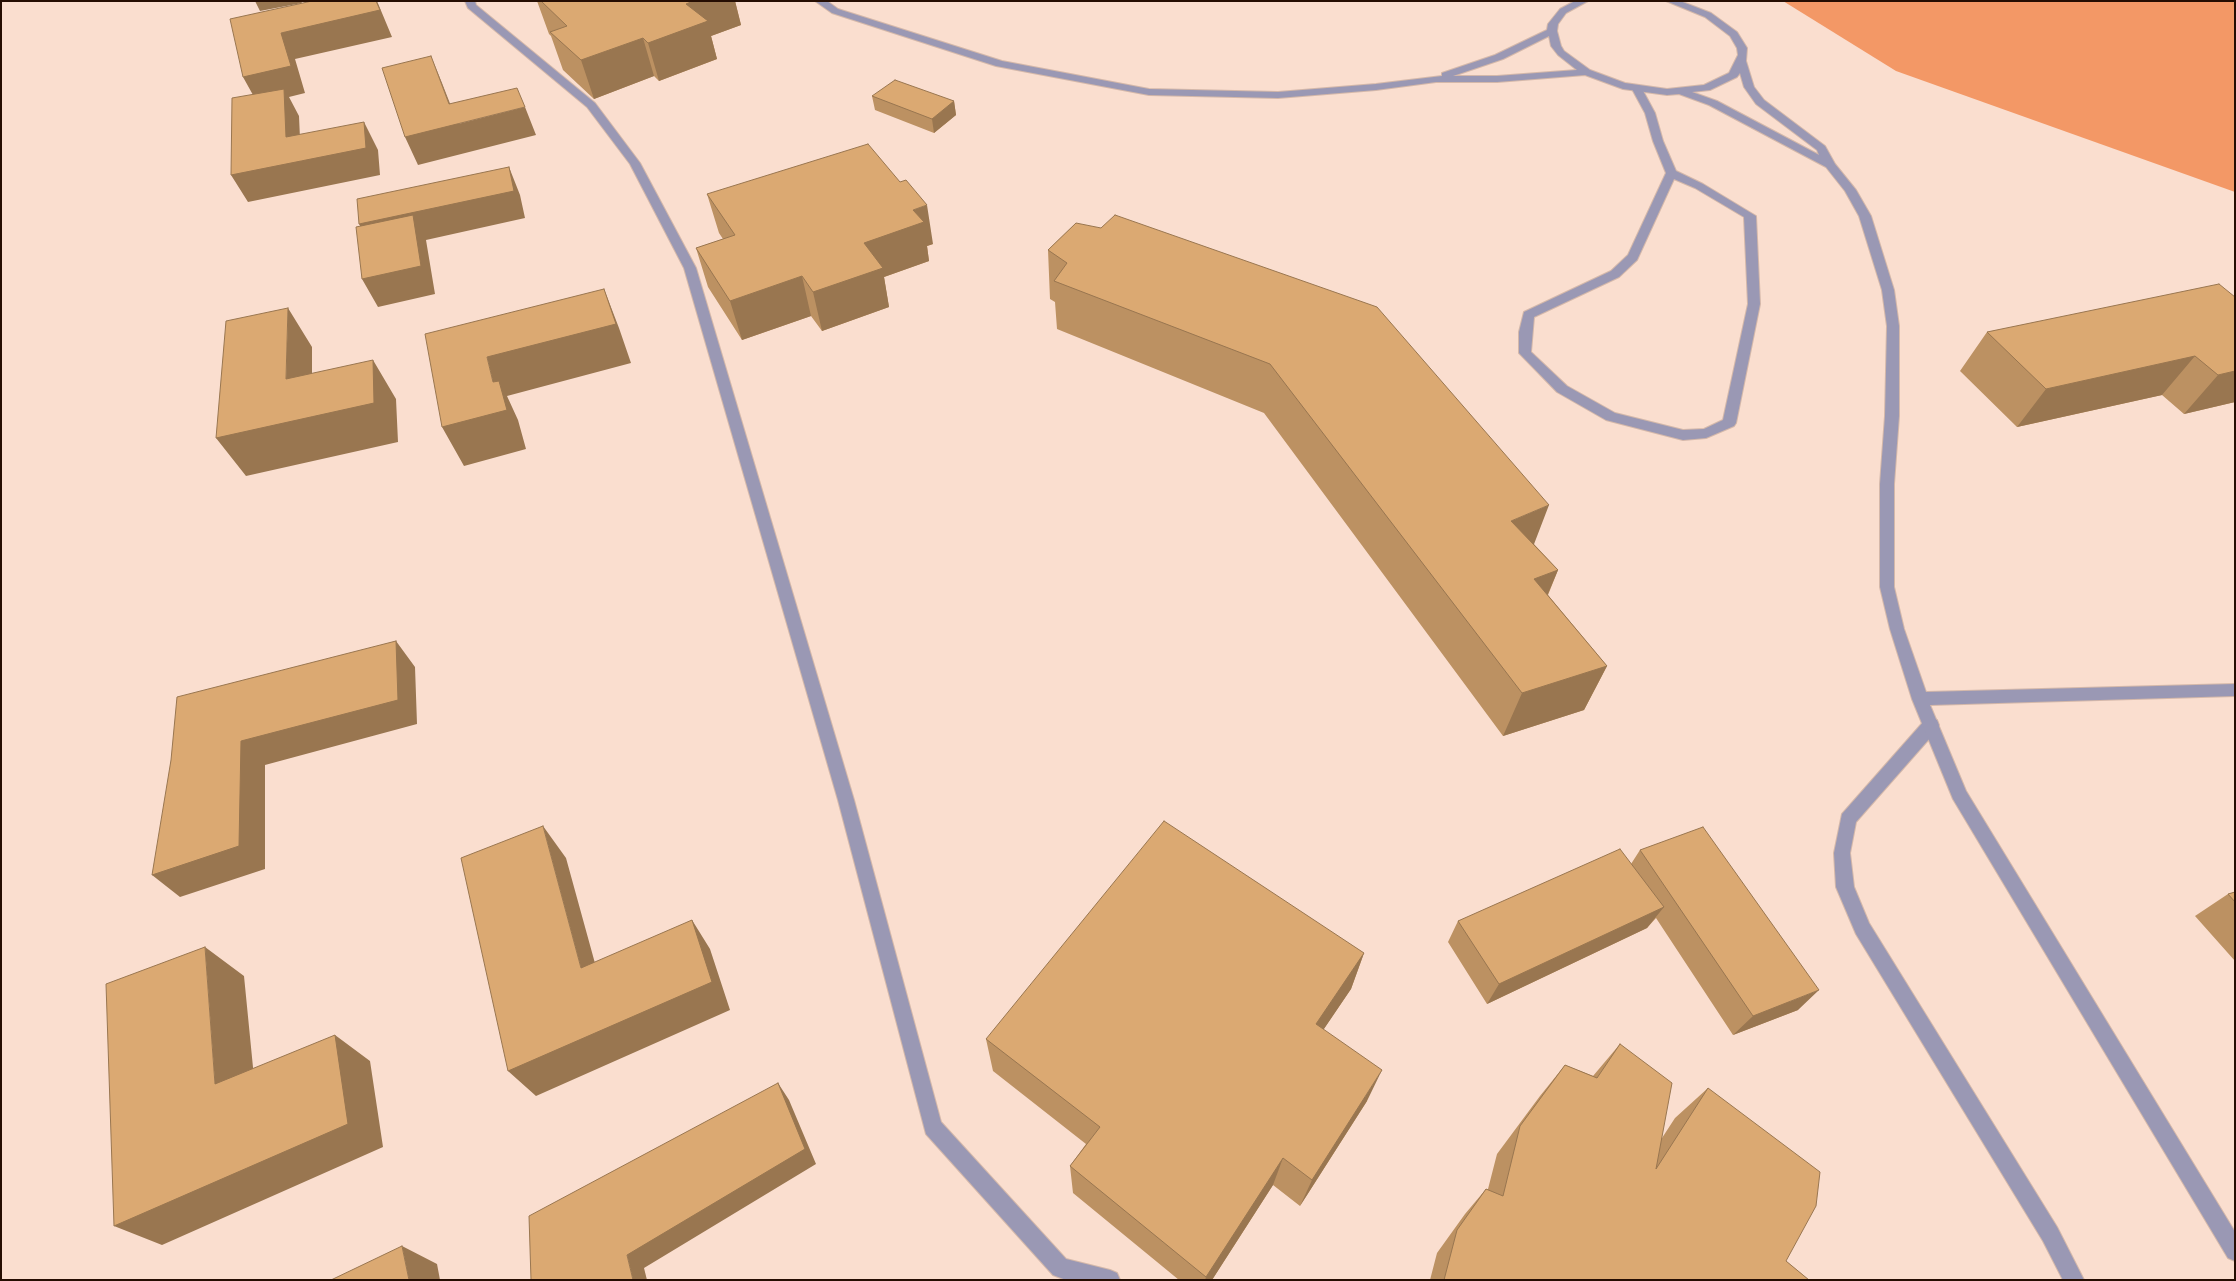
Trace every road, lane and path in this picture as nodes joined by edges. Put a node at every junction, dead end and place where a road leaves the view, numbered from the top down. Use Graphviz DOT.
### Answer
graph roads {
  1 [pos="470,1"];
  2 [pos="820,1"];
  3 [pos="1582,1"];
  4 [pos="1672,1"];
  5 [pos="1570,4"];
  6 [pos="1552,31"];
  7 [pos="1742,62"];
  8 [pos="1586,72"];
  9 [pos="1436,79"];
  10 [pos="1637,89"];
  11 [pos="1680,91"];
  12 [pos="1830,166"];
  13 [pos="1671,173"];
  14 [pos="2235,690"];
  15 [pos="1920,698"];
  16 [pos="1931,725"];
  17 [pos="2235,1251"];
  18 [pos="1110,1280"];
  19 [pos="2074,1280"];
  1 -- 18 [label="street"];
  2 -- 9 [label="street"];
  3 -- 5 [label="street"];
  4 -- 7 [label="street"];
  5 -- 6 [label="street"];
  6 -- 8 [label="street"];
  6 -- 9 [label="street"];
  7 -- 11 [label="street"];
  7 -- 12 [label="street"];
  8 -- 9 [label="street"];
  8 -- 10 [label="street"];
  10 -- 11 [label="street"];
  10 -- 13 [label="street"];
  11 -- 12 [label="street"];
  12 -- 15 [label="street"];
  13 -- 13 [label="street"];
  14 -- 15 [label="street"];
  15 -- 16 [label="street"];
  16 -- 17 [label="street"];
  16 -- 19 [label="street"];
}
